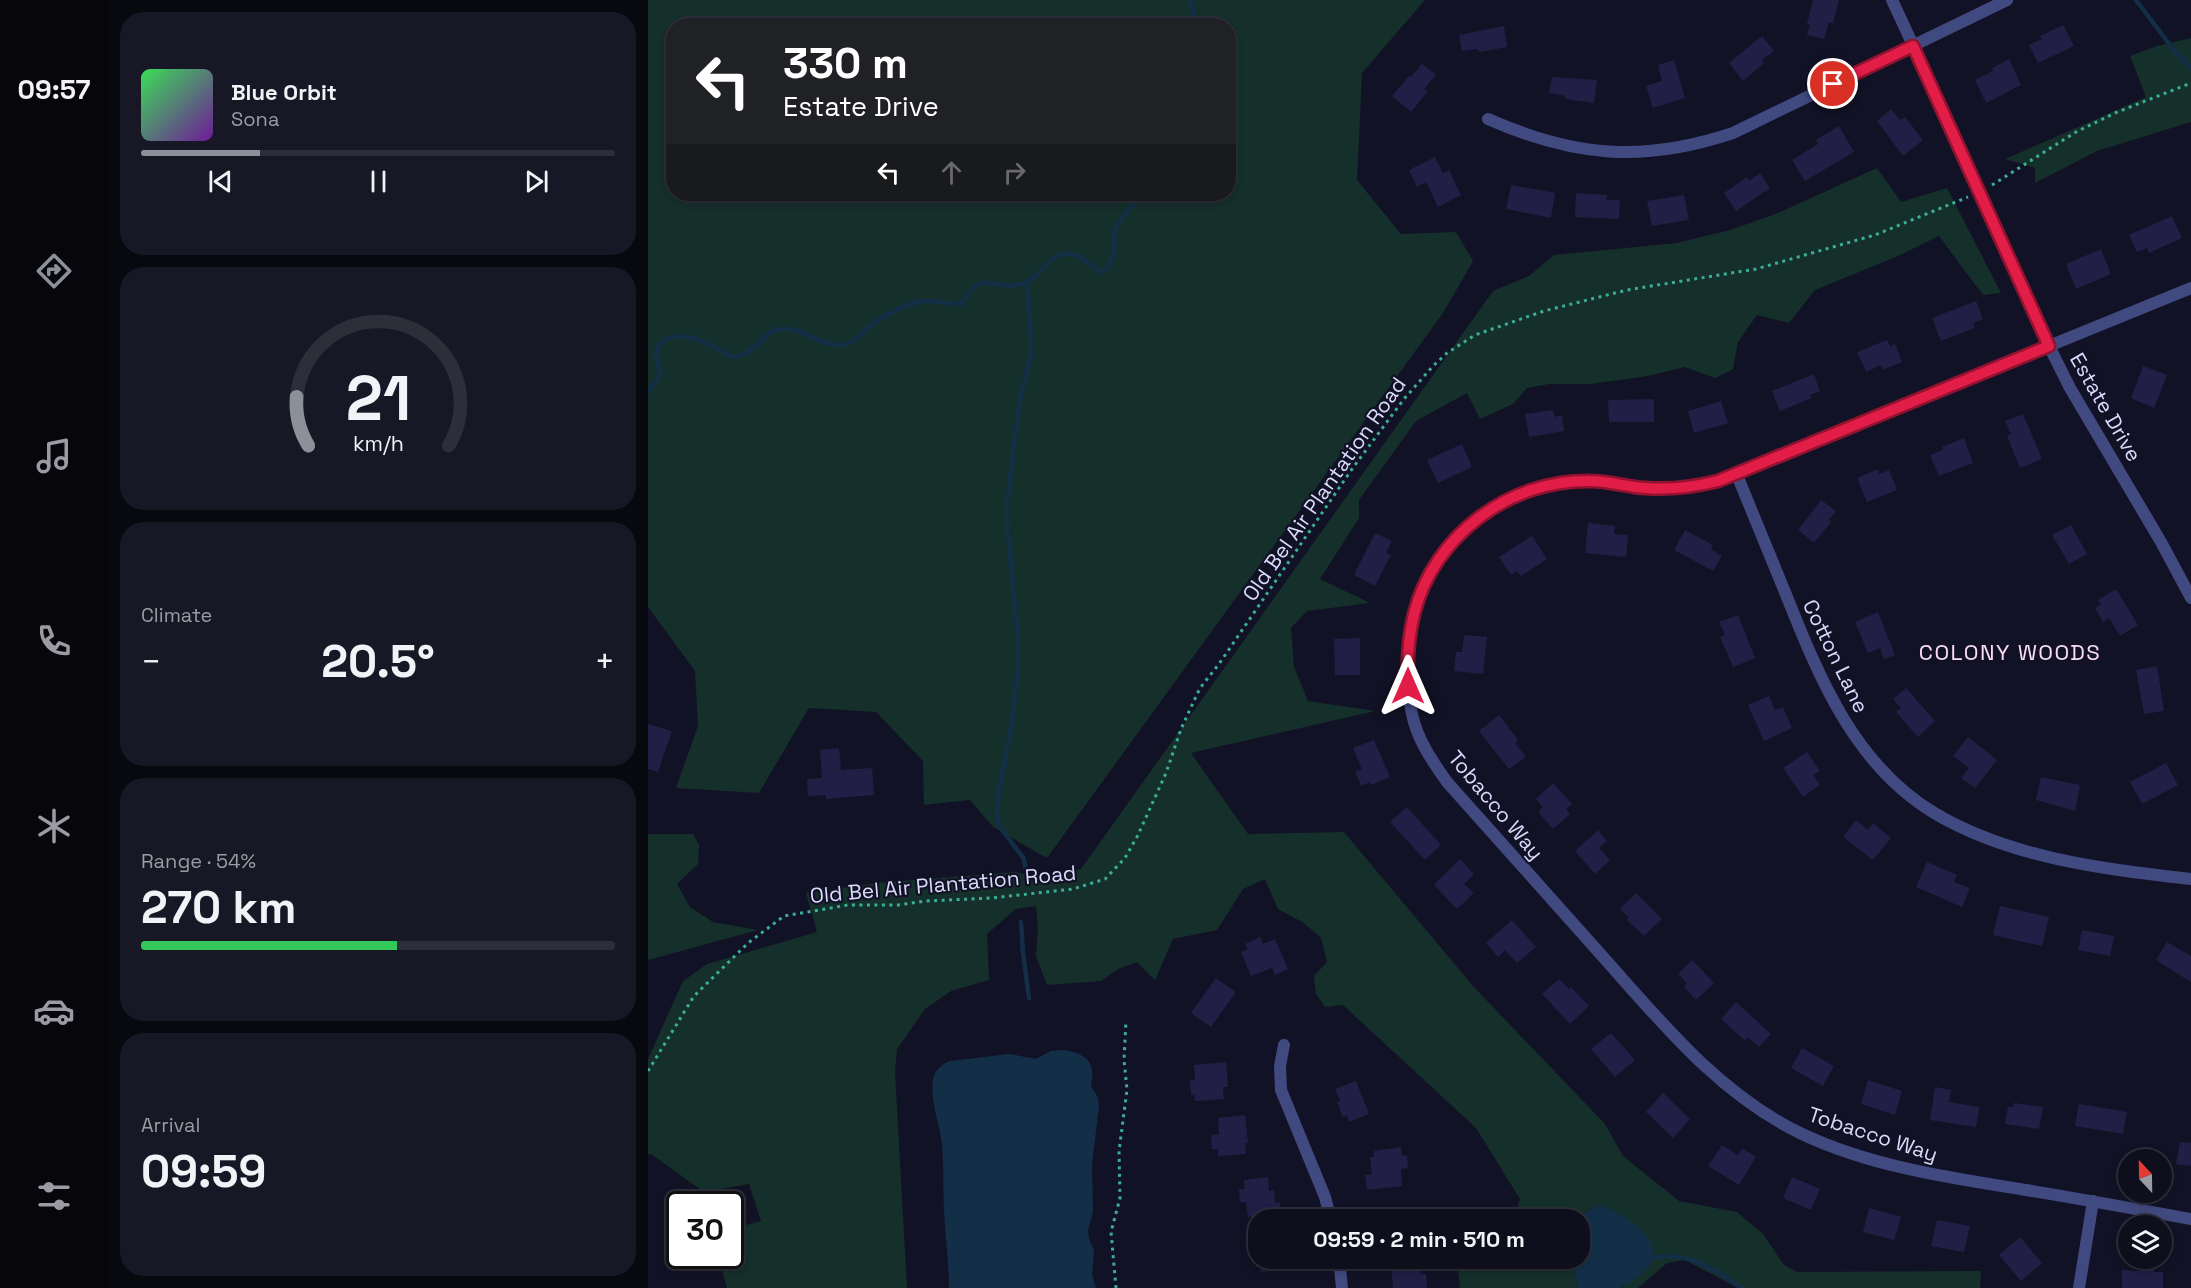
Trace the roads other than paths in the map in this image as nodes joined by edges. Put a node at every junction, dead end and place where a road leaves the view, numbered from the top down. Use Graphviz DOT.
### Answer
graph roads {
  1 [pos="1892,0"];
  2 [pos="2007,0"];
  3 [pos="1913,46"];
  4 [pos="1488,119"];
  5 [pos="2191,288"];
  6 [pos="2049,346"];
  7 [pos="1737,475"];
  8 [pos="2191,598"];
  9 [pos="2191,879"];
  10 [pos="1284,1045"];
  11 [pos="2093,1201"];
  12 [pos="1327,1209"];
  13 [pos="2191,1219"];
  14 [pos="1340,1269"];
  15 [pos="1342,1288"];
  16 [pos="2079,1288"];
  1 -- 3 [label="street, Estate Drive"];
  2 -- 3 [label="street"];
  3 -- 4 [label="street"];
  3 -- 6 [label="street, Estate Drive"];
  5 -- 6 [label="street, Tobacco Way"];
  6 -- 7 [label="street, Tobacco Way"];
  6 -- 8 [label="street, Estate Drive"];
  7 -- 9 [label="street, Cotton Lane"];
  7 -- 11 [label="street, Tobacco Way"];
  10 -- 12 [label="street"];
  11 -- 13 [label="street, Tobacco Way"];
  11 -- 16 [label="street"];
  14 -- 15 [label="street"];
}
